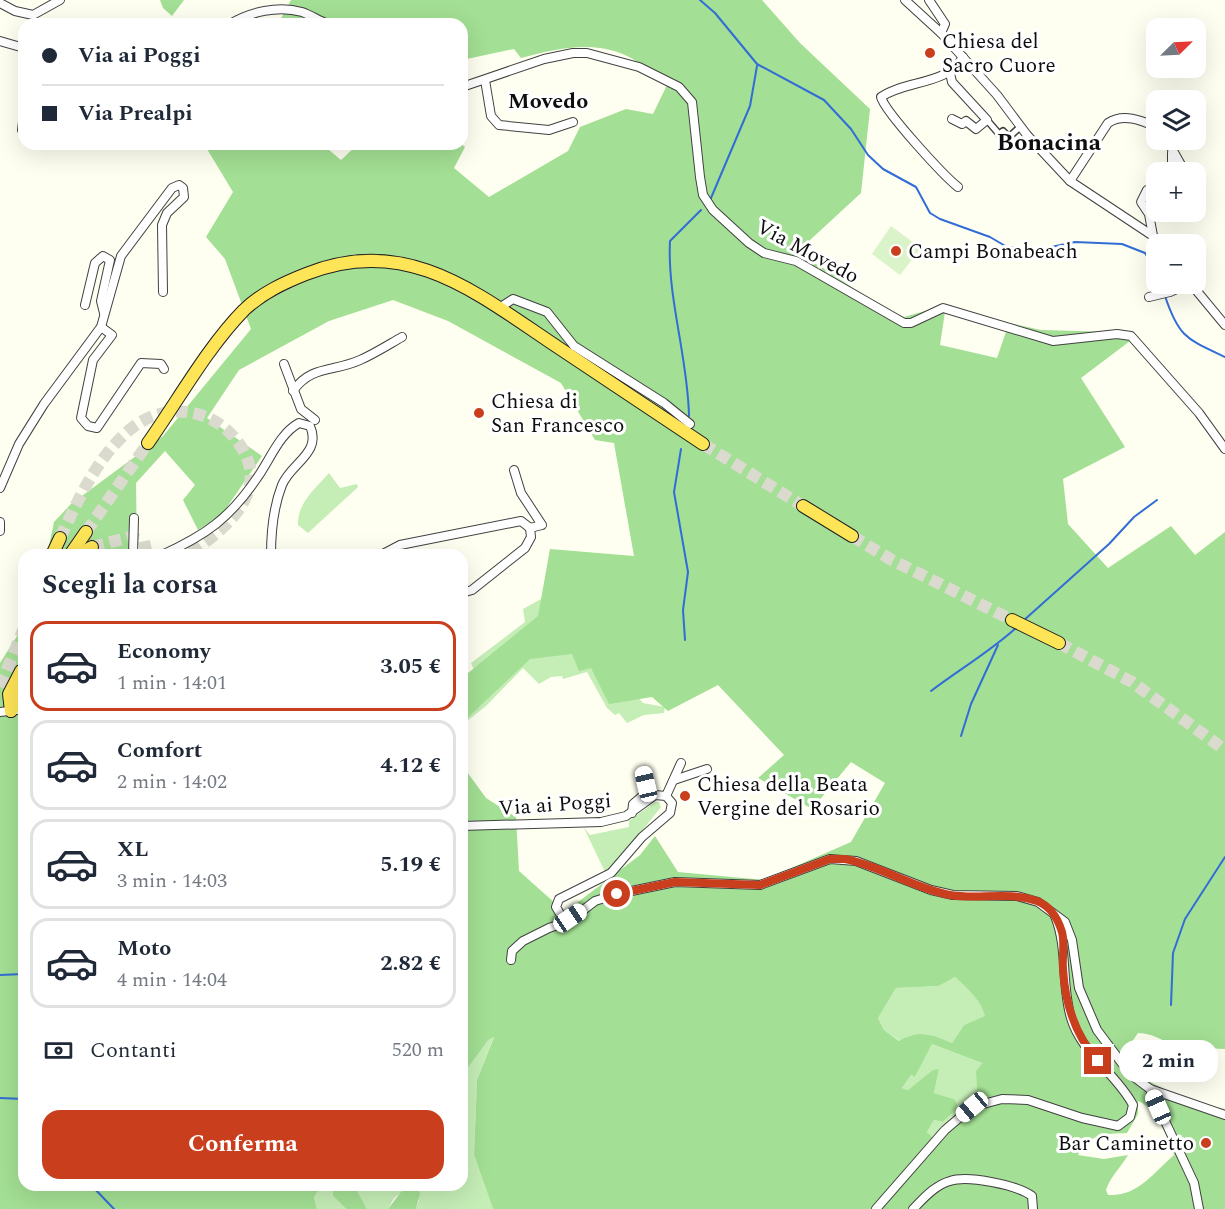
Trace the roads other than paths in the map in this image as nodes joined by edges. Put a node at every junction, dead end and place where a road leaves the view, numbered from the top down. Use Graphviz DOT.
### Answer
graph roads {
  1 [pos="60,0"];
  2 [pos="904,0"];
  3 [pos="929,0"];
  4 [pos="0,3"];
  5 [pos="33,15"];
  6 [pos="34,18"];
  7 [pos="244,18"];
  8 [pos="316,18"];
  9 [pos="941,33"];
  10 [pos="0,41"];
  11 [pos="18,46"];
  12 [pos="963,57"];
  13 [pos="950,74"];
  14 [pos="485,80"];
  15 [pos="468,85"];
  16 [pos="952,119"];
  17 [pos="987,120"];
  18 [pos="573,122"];
  19 [pos="1146,124"];
  20 [pos="1020,127"];
  21 [pos="1070,181"];
  22 [pos="958,187"];
  23 [pos="1146,193"];
  24 [pos="1146,210"];
  25 [pos="1150,234"];
  26 [pos="164,292"];
  27 [pos="1163,294"];
  28 [pos="1199,294"];
  29 [pos="1149,297"];
  30 [pos="85,305"];
  31 [pos="499,309"];
  32 [pos="104,315"];
  33 [pos="1225,325"];
  34 [pos="101,327"];
  35 [pos="402,337"];
  36 [pos="284,364"];
  37 [pos="164,369"];
  38 [pos="293,391"];
  39 [pos="690,424"];
  40 [pos="305,425"];
  41 [pos="148,443"];
  42 [pos="703,444"];
  43 [pos="1225,449"];
  44 [pos="514,470"];
  45 [pos="0,488"];
  46 [pos="803,506"];
  47 [pos="134,518"];
  48 [pos="0,522"];
  49 [pos="530,528"];
  50 [pos="0,531"];
  51 [pos="86,532"];
  52 [pos="852,536"];
  53 [pos="60,538"];
  54 [pos="92,547"];
  55 [pos="55,549"];
  56 [pos="74,549"];
  57 [pos="88,549"];
  58 [pos="133,549"];
  59 [pos="175,549"];
  60 [pos="272,549"];
  61 [pos="391,549"];
  62 [pos="468,591"];
  63 [pos="1012,620"];
  64 [pos="1059,643"];
  65 [pos="18,673"];
  66 [pos="18,676"];
  67 [pos="0,692"];
  68 [pos="12,711"];
  69 [pos="681,763"];
  70 [pos="707,769"];
  71 [pos="643,772"];
  72 [pos="674,780"];
  73 [pos="666,796"];
  74 [pos="632,813"];
  75 [pos="468,826"];
  76 [pos="1055,916"];
  77 [pos="570,918"];
  78 [pos="511,960"];
  79 [pos="1150,1089"];
  80 [pos="1225,1115"];
  81 [pos="876,1209"];
  82 [pos="913,1209"];
  83 [pos="1034,1209"];
  84 [pos="1199,1209"];
  1 -- 5 [label="street"];
  2 -- 9 [label="street"];
  3 -- 9 [label="street"];
  4 -- 5 [label="street"];
  5 -- 6 [label="street"];
  7 -- 8 [label="street"];
  9 -- 12 [label="street"];
  10 -- 11 [label="street"];
  12 -- 13 [label="street"];
  12 -- 20 [label="street"];
  13 -- 17 [label="street"];
  13 -- 22 [label="street"];
  14 -- 15 [label="street, Via Movedo"];
  14 -- 18 [label="street"];
  14 -- 43 [label="street, Via Movedo"];
  16 -- 17 [label="street"];
  17 -- 20 [label="street"];
  19 -- 21 [label="street"];
  20 -- 21 [label="street"];
  21 -- 25 [label="street"];
  23 -- 24 [label="street"];
  26 -- 32 [label="street"];
  27 -- 29 [label="street"];
  28 -- 33 [label="street"];
  30 -- 32 [label="street"];
  31 -- 39 [label="street"];
  31 -- 41 [label="highway"];
  31 -- 42 [label="highway"];
  32 -- 34 [label="street"];
  34 -- 37 [label="street"];
  34 -- 45 [label="street"];
  35 -- 38 [label="street"];
  36 -- 38 [label="street"];
  38 -- 40 [label="street"];
  40 -- 59 [label="street"];
  40 -- 60 [label="street"];
  44 -- 49 [label="street"];
  46 -- 52 [label="highway"];
  47 -- 58 [label="street"];
  48 -- 50 [label="street"];
  49 -- 61 [label="street"];
  49 -- 62 [label="street"];
  51 -- 56 [label="highway"];
  53 -- 55 [label="highway"];
  54 -- 57 [label="highway"];
  63 -- 64 [label="highway"];
  65 -- 67 [label="highway"];
  66 -- 68 [label="highway"];
  69 -- 72 [label="street"];
  70 -- 72 [label="street"];
  71 -- 74 [label="street"];
  72 -- 73 [label="street"];
  73 -- 74 [label="street, Via ai Poggi"];
  73 -- 77 [label="street"];
  74 -- 75 [label="street, Via ai Poggi"];
  76 -- 77 [label="street"];
  76 -- 79 [label="street"];
  76 -- 81 [label="street"];
  77 -- 78 [label="street"];
  79 -- 80 [label="street"];
  79 -- 84 [label="street"];
  82 -- 83 [label="street"];
}
